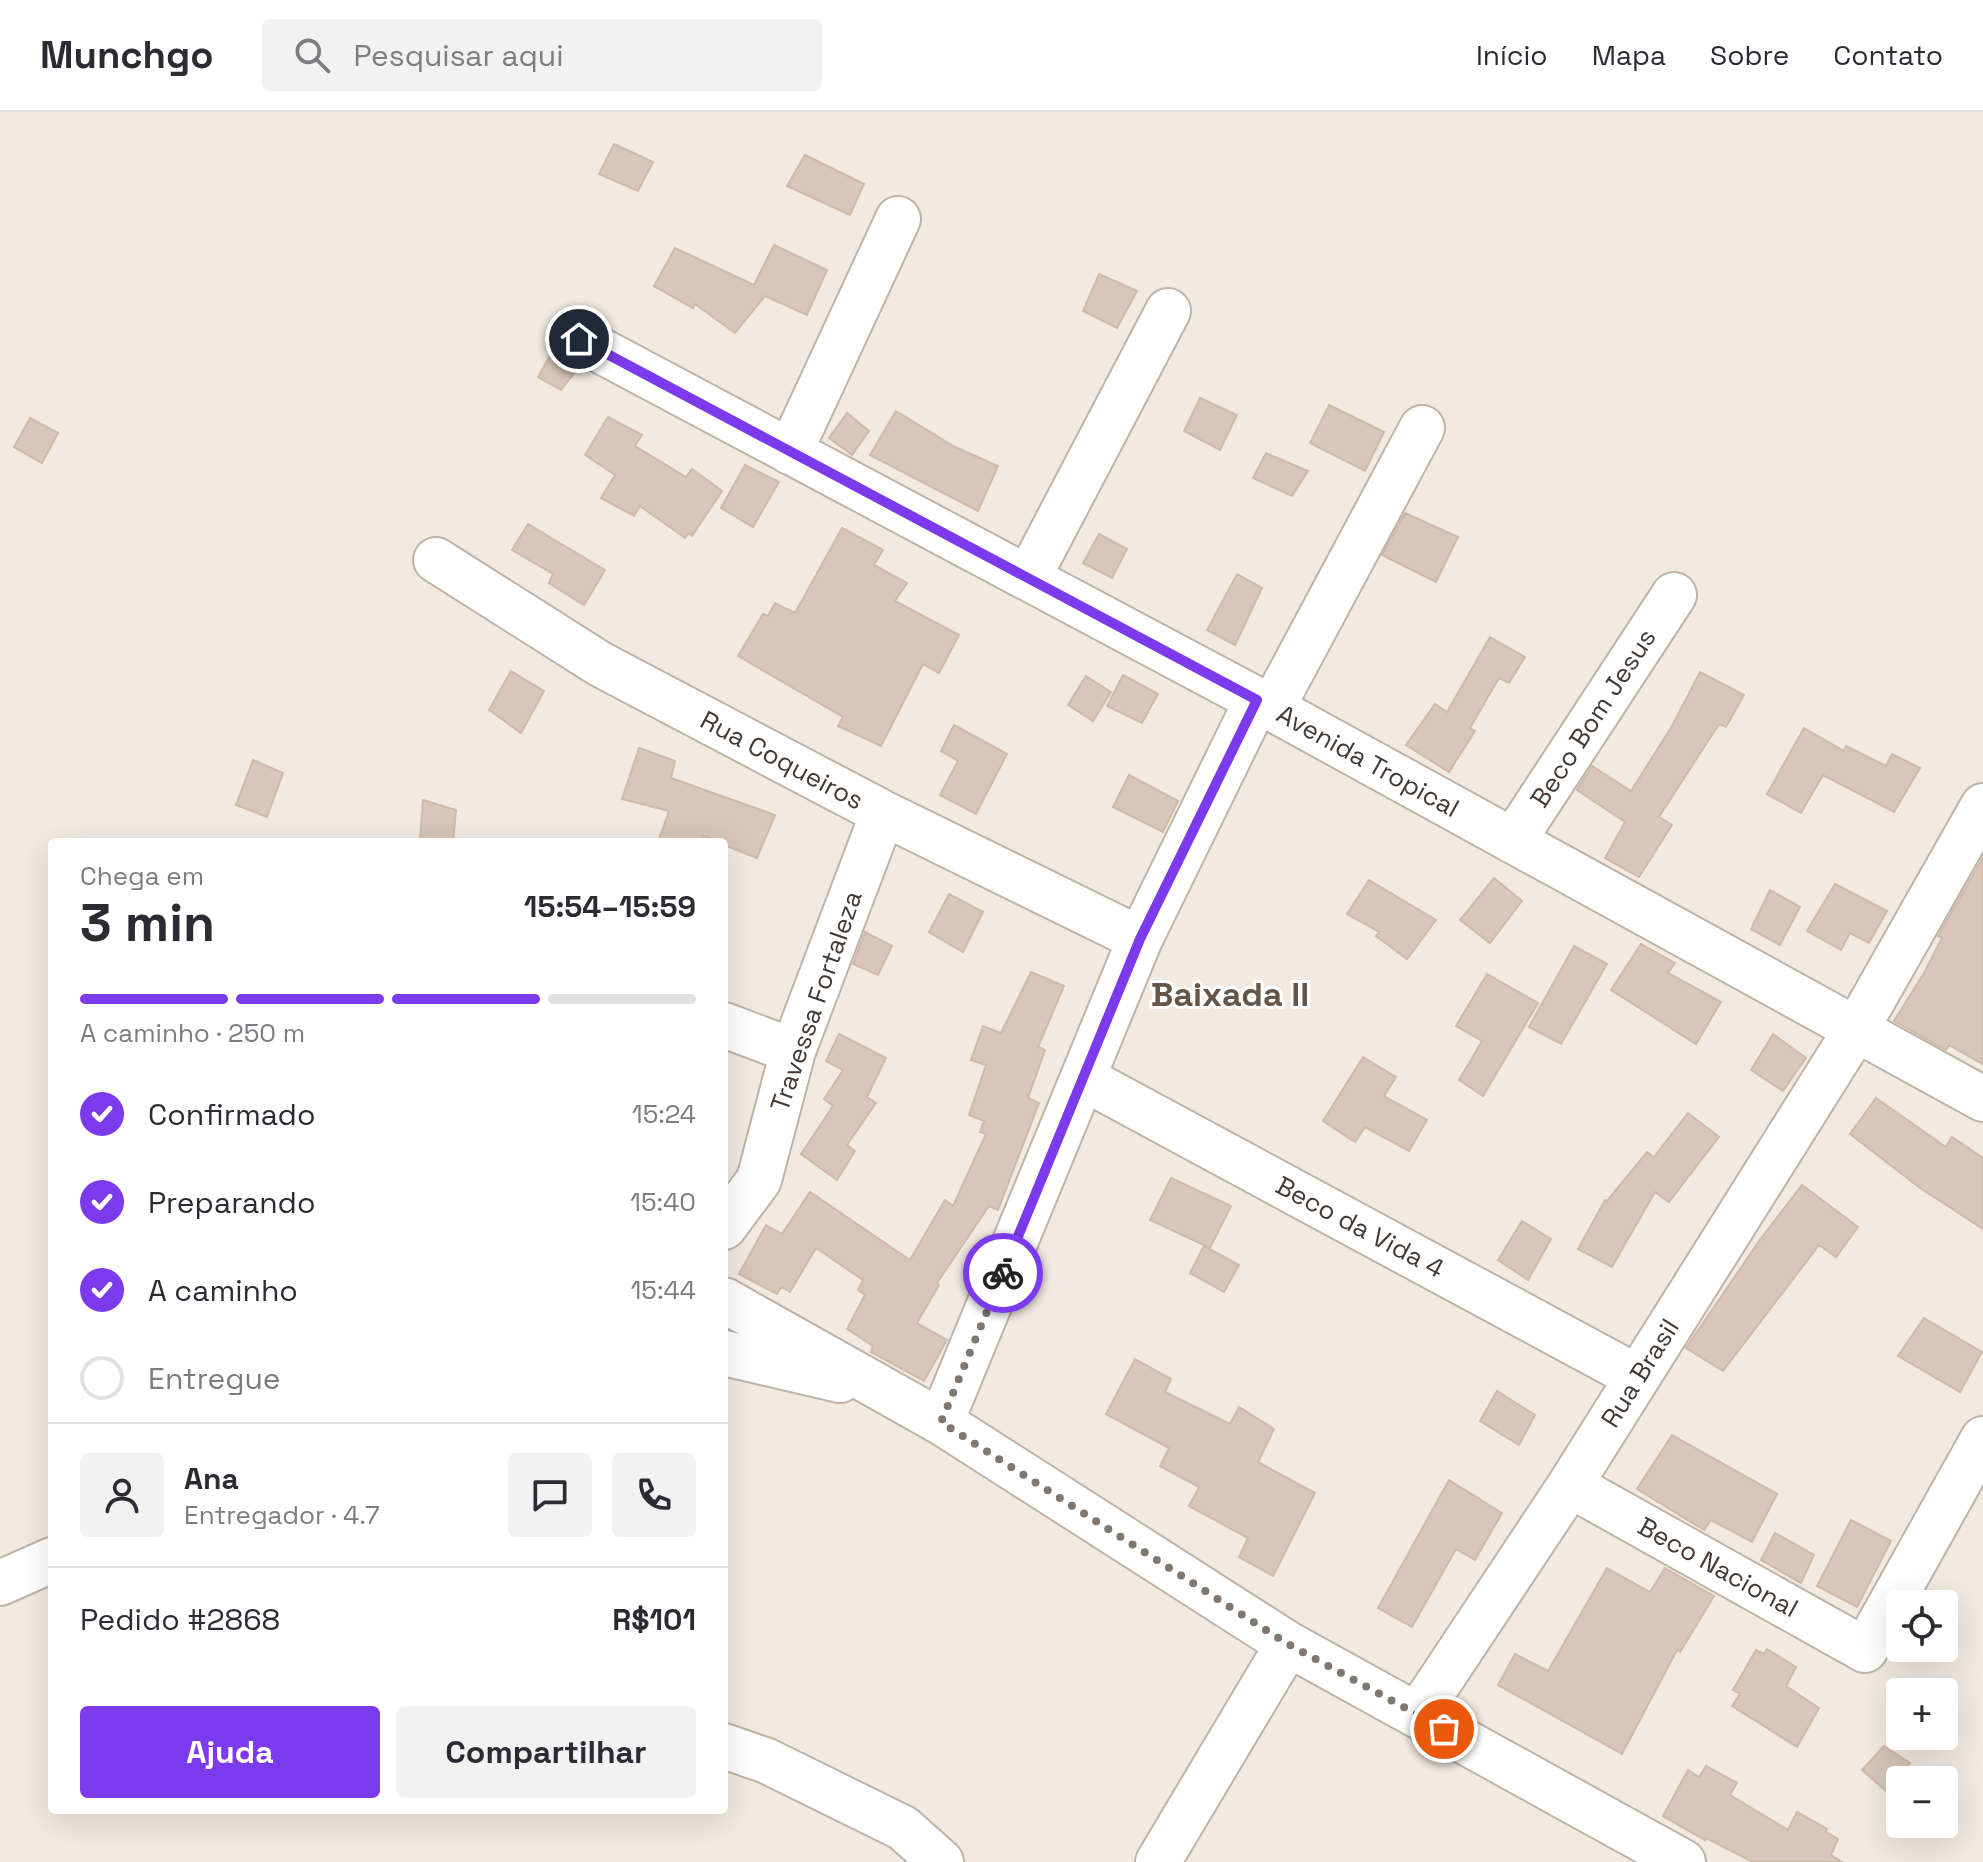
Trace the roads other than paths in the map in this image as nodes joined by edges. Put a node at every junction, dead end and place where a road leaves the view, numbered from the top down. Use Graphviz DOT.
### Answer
graph roads {
  1 [pos="898,219"];
  2 [pos="1168,311"];
  3 [pos="579,339"];
  4 [pos="1422,428"];
  5 [pos="790,452"];
  6 [pos="436,560"];
  7 [pos="1028,578"];
  8 [pos="1674,595"];
  9 [pos="1264,704"];
  10 [pos="1983,806"];
  11 [pos="883,813"];
  12 [pos="1513,841"];
  13 [pos="1140,939"];
  14 [pos="728,1027"];
  15 [pos="1857,1028"];
  16 [pos="793,1051"];
  17 [pos="1083,1078"];
  18 [pos="1983,1099"];
  19 [pos="728,1222"];
  20 [pos="728,1302"];
  21 [pos="728,1354"];
  22 [pos="1637,1377"];
  23 [pos="889,1392"];
  24 [pos="941,1422"];
  25 [pos="1983,1439"];
  26 [pos="1570,1485"];
  27 [pos="48,1562"];
  28 [pos="0,1583"];
  29 [pos="1288,1644"];
  30 [pos="1418,1714"];
  31 [pos="728,1747"];
  32 [pos="941,1862"];
  33 [pos="1158,1862"];
  34 [pos="1683,1862"];
  1 -- 5 [label="street"];
  2 -- 7 [label="street"];
  3 -- 5 [label="street, Avenida Tropical"];
  4 -- 9 [label="street"];
  5 -- 7 [label="street, Avenida Tropical"];
  6 -- 11 [label="street, Rua Coqueiros"];
  7 -- 9 [label="street, Avenida Tropical"];
  8 -- 12 [label="street, Beco Bom Jesus"];
  9 -- 12 [label="street, Avenida Tropical"];
  9 -- 13 [label="street"];
  10 -- 15 [label="street, Rua Brasil"];
  11 -- 13 [label="street, Rua Coqueiros"];
  11 -- 16 [label="street, Travessa Fortaleza"];
  12 -- 15 [label="street, Avenida Tropical"];
  13 -- 17 [label="street"];
  14 -- 16 [label="street"];
  15 -- 18 [label="street, Avenida Tropical"];
  15 -- 22 [label="street, Rua Brasil"];
  16 -- 19 [label="street, Travessa Fortaleza"];
  17 -- 22 [label="street, Beco da Vida 4"];
  17 -- 24 [label="street"];
  20 -- 23 [label="street"];
  21 -- 23 [label="street"];
  22 -- 26 [label="street, Rua Brasil"];
  23 -- 24 [label="street"];
  24 -- 29 [label="street"];
  25 -- 26 [label="street, Beco Nacional"];
  26 -- 30 [label="street, Rua Brasil"];
  27 -- 28 [label="street"];
  29 -- 30 [label="street"];
  29 -- 33 [label="street"];
  30 -- 34 [label="street"];
  31 -- 32 [label="street"];
}
